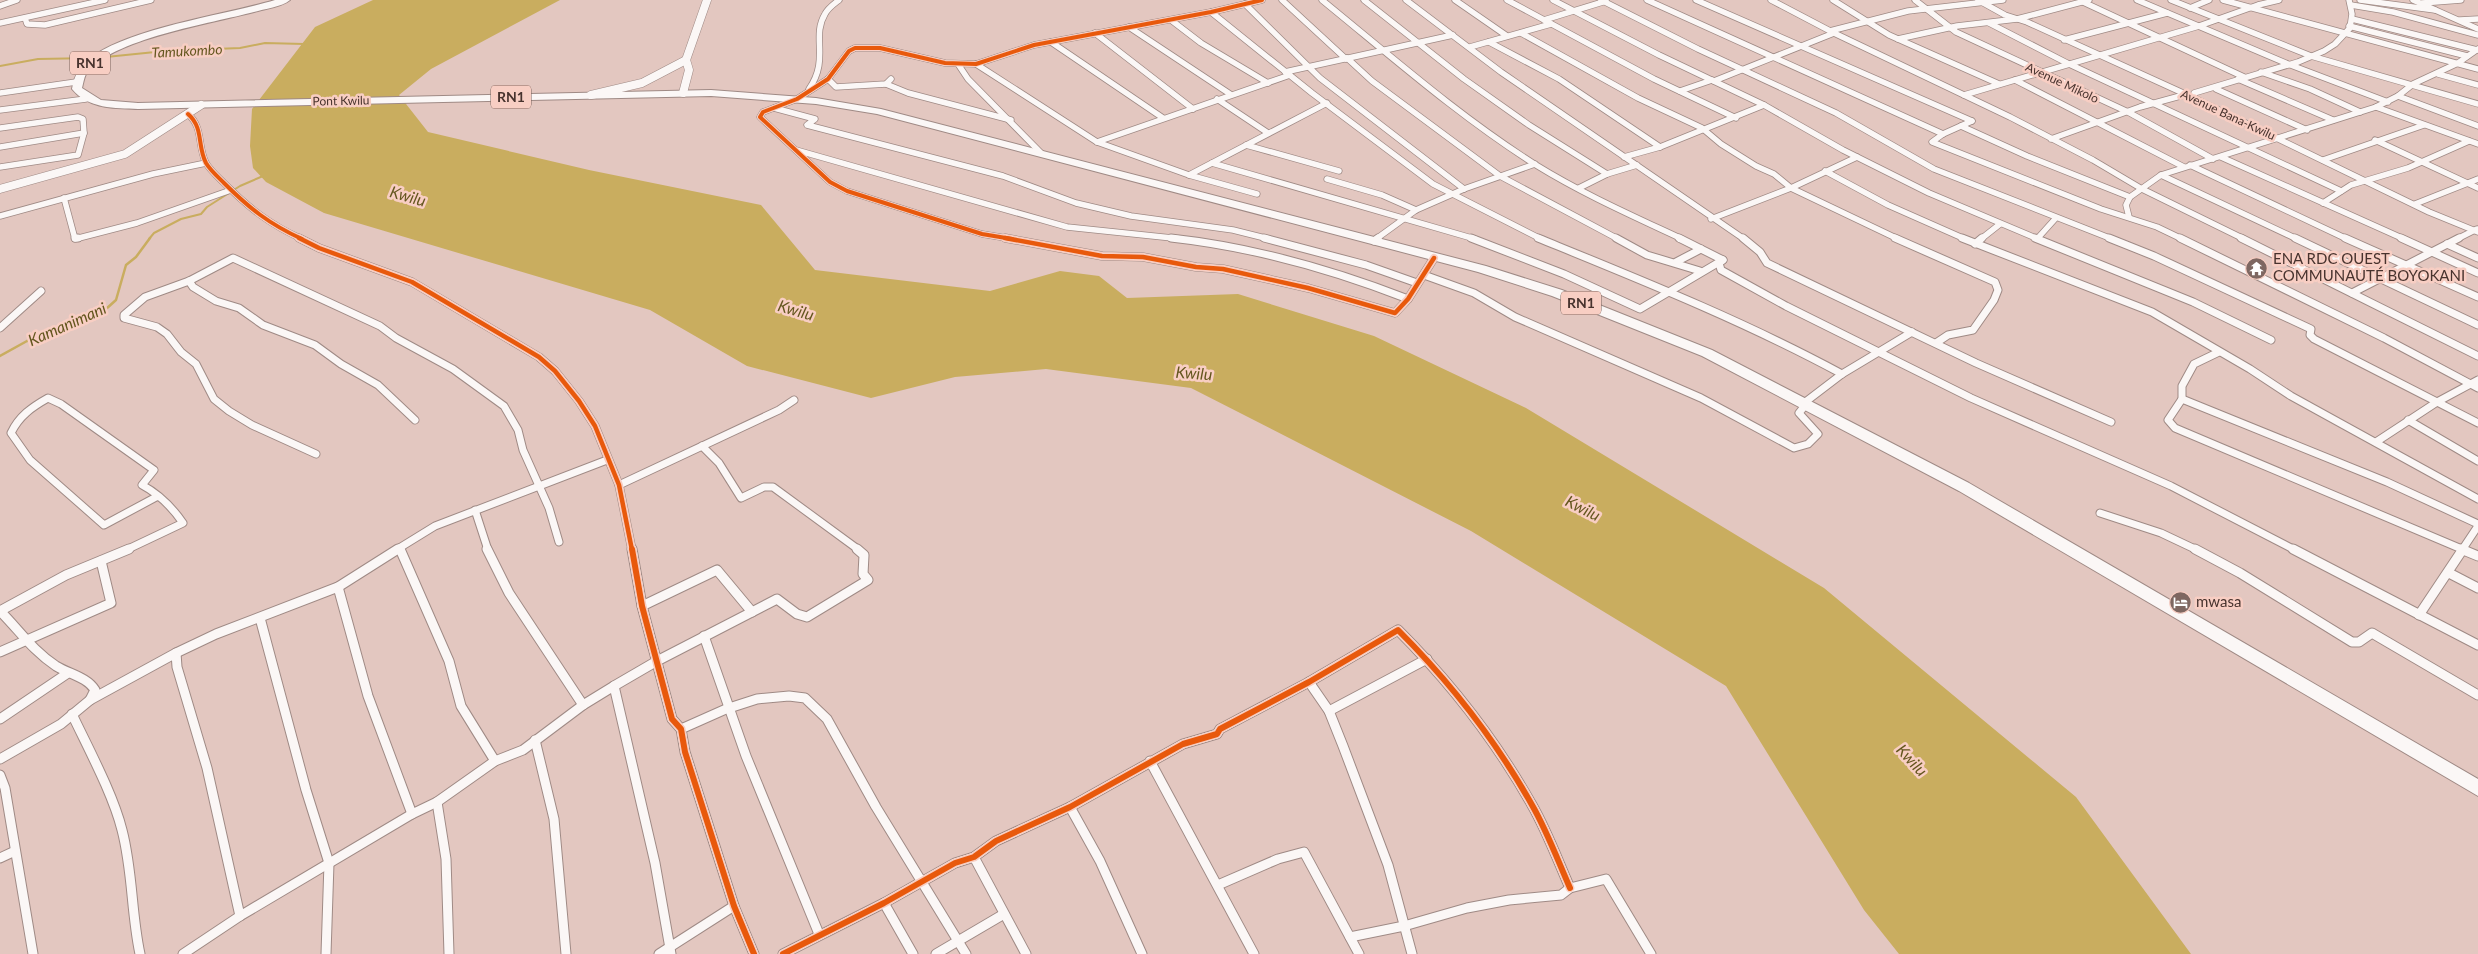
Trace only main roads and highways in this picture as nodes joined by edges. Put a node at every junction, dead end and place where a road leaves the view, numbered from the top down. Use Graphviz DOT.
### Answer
graph roads {
  1 [pos="285,0"];
  2 [pos="707,0"];
  3 [pos="686,60"];
  4 [pos="684,94"];
  5 [pos="587,96"];
  6 [pos="201,105"];
  7 [pos="0,189"];
  8 [pos="2478,788"];
  1 -- 6 [label="highway, RN1"];
  2 -- 3 [label="main road"];
  3 -- 4 [label="main road"];
  3 -- 5 [label="main road"];
  4 -- 5 [label="highway, RN1"];
  4 -- 8 [label="highway, RN1"];
  5 -- 6 [label="highway, Pont Kwilu / RN1"];
  6 -- 7 [label="main road"];
}
